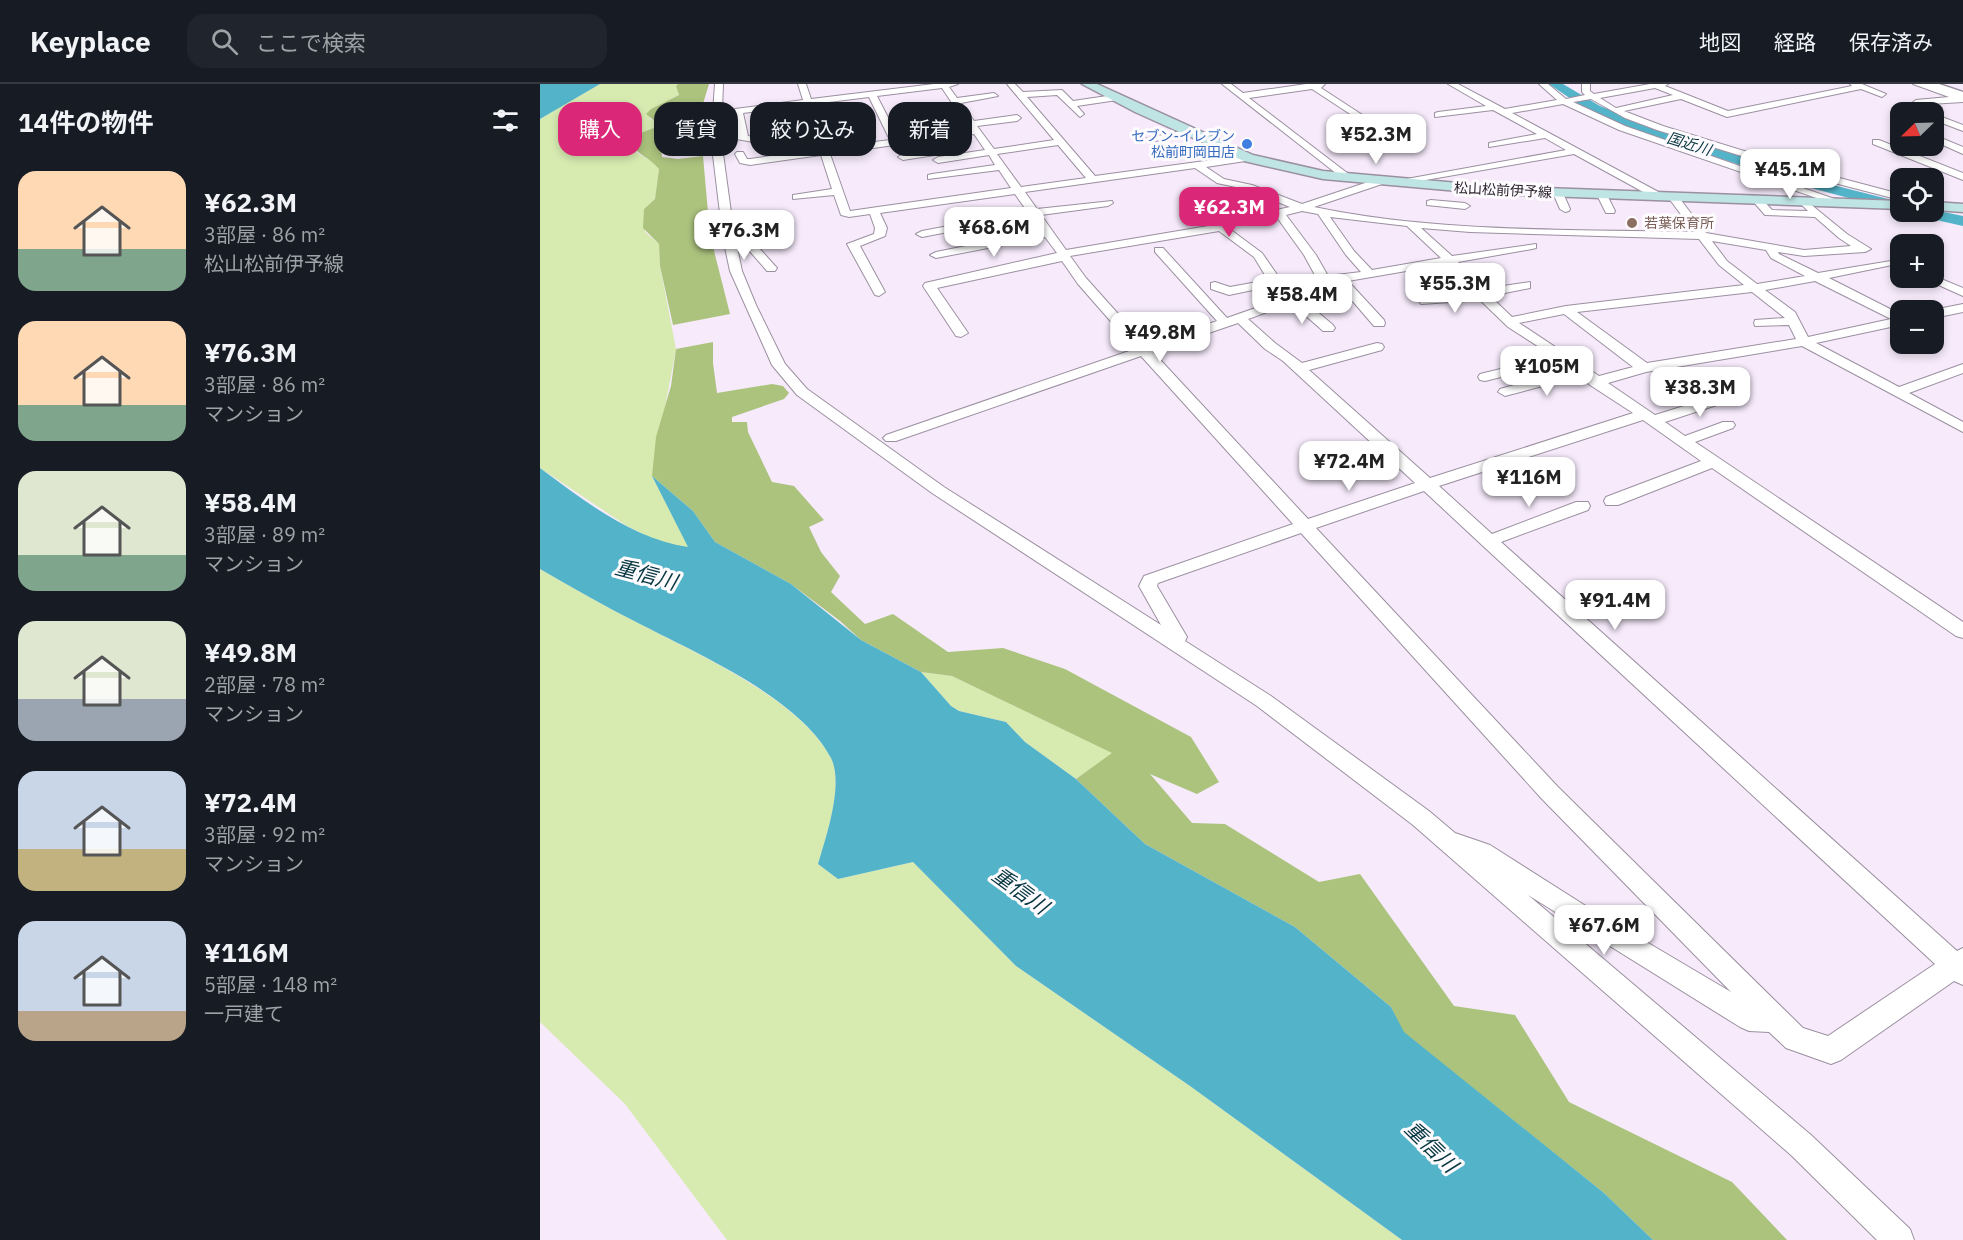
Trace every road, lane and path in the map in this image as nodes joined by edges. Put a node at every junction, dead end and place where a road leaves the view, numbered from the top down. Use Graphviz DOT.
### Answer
graph roads {
  1 [pos="802,84"];
  2 [pos="1011,84"];
  3 [pos="1088,84"];
  4 [pos="1226,84"];
  5 [pos="1332,84"];
  6 [pos="1452,84"];
  7 [pos="1534,84"];
  8 [pos="1543,84"];
  9 [pos="1586,84"];
  10 [pos="1613,84"];
  11 [pos="1917,84"];
  12 [pos="1929,84"];
  13 [pos="1963,84"];
  14 [pos="1312,85"];
  15 [pos="1659,85"];
  16 [pos="1857,85"];
  17 [pos="1640,86"];
  18 [pos="1943,86"];
  19 [pos="1626,89"];
  20 [pos="872,94"];
  21 [pos="1020,94"];
  22 [pos="1555,94"];
  23 [pos="1882,94"];
  24 [pos="720,96"];
  25 [pos="994,96"];
  26 [pos="1242,96"];
  27 [pos="1588,96"];
  28 [pos="1681,96"];
  29 [pos="1962,96"];
  30 [pos="1114,98"];
  31 [pos="808,102"];
  32 [pos="904,102"];
  33 [pos="1566,102"];
  34 [pos="1654,102"];
  35 [pos="1942,102"];
  36 [pos="1071,104"];
  37 [pos="1495,107"];
  38 [pos="750,109"];
  39 [pos="1618,110"];
  40 [pos="1504,112"];
  41 [pos="1080,114"];
  42 [pos="972,115"];
  43 [pos="1438,115"];
  44 [pos="972,118"];
  45 [pos="1017,118"];
  46 [pos="972,119"];
  47 [pos="1944,121"];
  48 [pos="972,124"];
  49 [pos="888,126"];
  50 [pos="1963,128"];
  51 [pos="1190,132"];
  52 [pos="1547,135"];
  53 [pos="744,137"];
  54 [pos="1149,139"];
  55 [pos="1060,142"];
  56 [pos="1876,142"];
  57 [pos="1944,142"];
  58 [pos="1492,145"];
  59 [pos="1887,146"];
  60 [pos="1890,146"];
  61 [pos="1408,148"];
  62 [pos="1577,151"];
  63 [pos="1963,151"];
  64 [pos="740,154"];
  65 [pos="826,156"];
  66 [pos="941,156"];
  67 [pos="945,156"];
  68 [pos="1934,156"];
  69 [pos="781,158"];
  70 [pos="1249,158"];
  71 [pos="938,160"];
  72 [pos="793,166"];
  73 [pos="1198,166"];
  74 [pos="1963,167"];
  75 [pos="932,177"];
  76 [pos="1963,177"];
  77 [pos="1350,178"];
  78 [pos="1093,180"];
  79 [pos="1382,182"];
  80 [pos="1401,183"];
  81 [pos="1466,188"];
  82 [pos="838,191"];
  83 [pos="1101,193"];
  84 [pos="1558,193"];
  85 [pos="1602,195"];
  86 [pos="1890,195"];
  87 [pos="797,197"];
  88 [pos="1666,197"];
  89 [pos="1756,199"];
  90 [pos="1803,201"];
  91 [pos="1025,202"];
  92 [pos="1108,203"];
  93 [pos="1847,203"];
  94 [pos="1431,204"];
  95 [pos="1890,205"];
  96 [pos="1465,206"];
  97 [pos="1302,208"];
  98 [pos="1564,209"];
  99 [pos="874,211"];
  100 [pos="1610,211"];
  101 [pos="1279,213"];
  102 [pos="1322,213"];
  103 [pos="1818,214"];
  104 [pos="912,220"];
  105 [pos="1470,223"];
  106 [pos="1411,225"];
  107 [pos="1219,226"];
  108 [pos="728,230"];
  109 [pos="1046,233"];
  110 [pos="1702,236"];
  111 [pos="1766,245"];
  112 [pos="1532,246"];
  113 [pos="1862,248"];
  114 [pos="1159,250"];
  115 [pos="1491,253"];
  116 [pos="1063,255"];
  117 [pos="1452,260"];
  118 [pos="1890,260"];
  119 [pos="1890,264"];
  120 [pos="771,268"];
  121 [pos="945,268"];
  122 [pos="1370,275"];
  123 [pos="1816,277"];
  124 [pos="1340,279"];
  125 [pos="1324,281"];
  126 [pos="1277,283"];
  127 [pos="1944,284"];
  128 [pos="1526,285"];
  129 [pos="1215,286"];
  130 [pos="1754,288"];
  131 [pos="879,292"];
  132 [pos="1963,292"];
  133 [pos="1480,295"];
  134 [pos="1288,301"];
  135 [pos="1425,301"];
  136 [pos="1842,302"];
  137 [pos="1963,308"];
  138 [pos="1566,310"];
  139 [pos="1944,312"];
  140 [pos="1890,315"];
  141 [pos="1234,321"];
  142 [pos="1509,321"];
  143 [pos="1794,321"];
  144 [pos="1760,322"];
  145 [pos="1379,323"];
  146 [pos="1890,323"];
  147 [pos="1884,325"];
  148 [pos="1328,328"];
  149 [pos="961,333"];
  150 [pos="1804,342"];
  151 [pos="1377,347"];
  152 [pos="1144,352"];
  153 [pos="1563,358"];
  154 [pos="1299,368"];
  155 [pos="1644,368"];
  156 [pos="1963,368"];
  157 [pos="1581,371"];
  158 [pos="1485,377"];
  159 [pos="1595,382"];
  160 [pos="1505,392"];
  161 [pos="1897,393"];
  162 [pos="1721,399"];
  163 [pos="1647,418"];
  164 [pos="847,425"];
  165 [pos="1728,425"];
  166 [pos="1963,428"];
  167 [pos="891,438"];
  168 [pos="1682,442"];
  169 [pos="899,462"];
  170 [pos="1712,462"];
  171 [pos="1426,484"];
  172 [pos="1612,501"];
  173 [pos="1582,506"];
  174 [pos="1303,526"];
  175 [pos="1488,542"];
  176 [pos="1963,631"];
  177 [pos="1175,643"];
  178 [pos="1444,839"];
  179 [pos="1960,966"];
  180 [pos="1776,1019"];
  181 [pos="1899,1240"];
  1 -- 31 [label="street"];
  2 -- 21 [label="street"];
  3 -- 30 [label="main road, 松山松前伊予線"];
  4 -- 26 [label="street"];
  5 -- 14 [label="street"];
  6 -- 37 [label="street"];
  7 -- 22 [label="street"];
  8 -- 22 [label="street"];
  9 -- 27 [label="street"];
  10 -- 19 [label="street"];
  11 -- 29 [label="street"];
  12 -- 18 [label="street"];
  13 -- 18 [label="street"];
  14 -- 26 [label="street"];
  14 -- 61 [label="street"];
  15 -- 17 [label="street"];
  15 -- 28 [label="street"];
  16 -- 23 [label="street"];
  16 -- 28 [label="street"];
  17 -- 19 [label="street"];
  18 -- 29 [label="street"];
  19 -- 27 [label="street"];
  19 -- 34 [label="street"];
  20 -- 31 [label="street"];
  20 -- 32 [label="street"];
  20 -- 49 [label="street"];
  21 -- 36 [label="street"];
  21 -- 55 [label="street"];
  22 -- 33 [label="street"];
  24 -- 53 [label="street"];
  24 -- 108 [label="street"];
  25 -- 42 [label="street"];
  26 -- 77 [label="street"];
  27 -- 33 [label="street"];
  27 -- 39 [label="street"];
  28 -- 34 [label="street"];
  29 -- 35 [label="street"];
  30 -- 36 [label="street"];
  30 -- 51 [label="main road, 松山松前伊予線"];
  33 -- 40 [label="street"];
  33 -- 93 [label="street"];
  34 -- 39 [label="street"];
  36 -- 41 [label="street"];
  37 -- 40 [label="street"];
  37 -- 43 [label="street"];
  38 -- 53 [label="street"];
  39 -- 86 [label="street"];
  40 -- 52 [label="street"];
  44 -- 45 [label="street"];
  46 -- 55 [label="street"];
  47 -- 50 [label="street"];
  48 -- 91 [label="street"];
  51 -- 54 [label="street"];
  51 -- 70 [label="main road, 松山松前伊予線"];
  52 -- 58 [label="street"];
  52 -- 62 [label="street"];
  53 -- 69 [label="street"];
  55 -- 78 [label="street"];
  56 -- 59 [label="street"];
  57 -- 63 [label="street"];
  59 -- 60 [label="street"];
  59 -- 76 [label="street"];
  62 -- 80 [label="street"];
  62 -- 88 [label="street"];
  64 -- 69 [label="street"];
  65 -- 69 [label="street"];
  65 -- 72 [label="street"];
  65 -- 82 [label="street"];
  66 -- 71 [label="street"];
  67 -- 75 [label="street"];
  68 -- 74 [label="street"];
  70 -- 73 [label="street"];
  70 -- 77 [label="main road, 松山松前伊予線"];
  73 -- 78 [label="street"];
  73 -- 97 [label="street"];
  77 -- 79 [label="main road, 松山松前伊予線"];
  78 -- 91 [label="street"];
  79 -- 80 [label="main road, 松山松前伊予線"];
  79 -- 97 [label="street"];
  80 -- 81 [label="main road, 松山松前伊予線"];
  81 -- 84 [label="main road, 松山松前伊予線"];
  81 -- 96 [label="street"];
  82 -- 87 [label="street"];
  82 -- 99 [label="street"];
  83 -- 91 [label="street"];
  84 -- 85 [label="main road, 松山松前伊予線"];
  84 -- 98 [label="street"];
  85 -- 88 [label="main road, 松山松前伊予線"];
  85 -- 100 [label="street"];
  88 -- 89 [label="main road, 松山松前伊予線"];
  88 -- 110 [label="street"];
  89 -- 90 [label="main road, 松山松前伊予線"];
  89 -- 103 [label="street"];
  90 -- 93 [label="main road, 松山松前伊予線"];
  90 -- 103 [label="street"];
  91 -- 92 [label="street"];
  91 -- 104 [label="street"];
  91 -- 104 [label="street"];
  91 -- 109 [label="street"];
  93 -- 95 [label="main road, 松山松前伊予線"];
  94 -- 96 [label="street"];
  96 -- 105 [label="street"];
  97 -- 101 [label="street"];
  97 -- 102 [label="street"];
  99 -- 104 [label="street"];
  99 -- 131 [label="street"];
  101 -- 107 [label="street"];
  101 -- 125 [label="street"];
  102 -- 106 [label="street"];
  102 -- 122 [label="street"];
  103 -- 113 [label="street"];
  104 -- 121 [label="street"];
  105 -- 106 [label="street"];
  105 -- 110 [label="street"];
  105 -- 115 [label="street"];
  106 -- 117 [label="street"];
  107 -- 116 [label="street"];
  107 -- 126 [label="street"];
  108 -- 120 [label="street"];
  108 -- 164 [label="street"];
  109 -- 116 [label="street"];
  109 -- 121 [label="street"];
  110 -- 111 [label="street"];
  110 -- 130 [label="street"];
  111 -- 113 [label="street"];
  111 -- 123 [label="street"];
  112 -- 115 [label="street"];
  113 -- 118 [label="street"];
  114 -- 141 [label="street"];
  115 -- 117 [label="street"];
  116 -- 121 [label="street"];
  116 -- 152 [label="street"];
  117 -- 122 [label="street"];
  117 -- 133 [label="street"];
  119 -- 123 [label="street"];
  121 -- 149 [label="street"];
  122 -- 124 [label="street"];
  123 -- 130 [label="street"];
  123 -- 140 [label="street"];
  124 -- 125 [label="street"];
  124 -- 145 [label="street"];
  125 -- 126 [label="street"];
  126 -- 129 [label="street"];
  126 -- 134 [label="street"];
  127 -- 132 [label="street"];
  128 -- 133 [label="street"];
  130 -- 138 [label="street"];
  130 -- 143 [label="street"];
  133 -- 135 [label="street"];
  133 -- 142 [label="street"];
  134 -- 141 [label="street"];
  134 -- 148 [label="street"];
  136 -- 147 [label="street"];
  137 -- 139 [label="street"];
  138 -- 142 [label="street"];
  138 -- 155 [label="street"];
  141 -- 152 [label="street"];
  141 -- 154 [label="street"];
  142 -- 153 [label="street"];
  143 -- 144 [label="street"];
  143 -- 150 [label="street"];
  146 -- 147 [label="street"];
  147 -- 150 [label="street"];
  150 -- 155 [label="street"];
  150 -- 161 [label="street"];
  151 -- 154 [label="street"];
  152 -- 167 [label="street"];
  152 -- 174 [label="street"];
  153 -- 157 [label="street"];
  153 -- 158 [label="street"];
  154 -- 171 [label="street"];
  155 -- 159 [label="street"];
  156 -- 161 [label="street"];
  157 -- 159 [label="street"];
  157 -- 160 [label="street"];
  159 -- 163 [label="street"];
  161 -- 166 [label="street"];
  162 -- 163 [label="street"];
  163 -- 168 [label="street"];
  163 -- 171 [label="street"];
  164 -- 167 [label="street"];
  164 -- 169 [label="street"];
  165 -- 168 [label="street"];
  167 -- 169 [label="street"];
  168 -- 170 [label="street"];
  169 -- 177 [label="street"];
  170 -- 172 [label="street"];
  170 -- 176 [label="street"];
  171 -- 174 [label="street"];
  171 -- 175 [label="street"];
  173 -- 175 [label="street"];
  174 -- 177 [label="street"];
  174 -- 180 [label="street"];
  175 -- 179 [label="street"];
  177 -- 178 [label="street"];
  178 -- 180 [label="street"];
  178 -- 181 [label="street"];
  179 -- 180 [label="street"];
}
